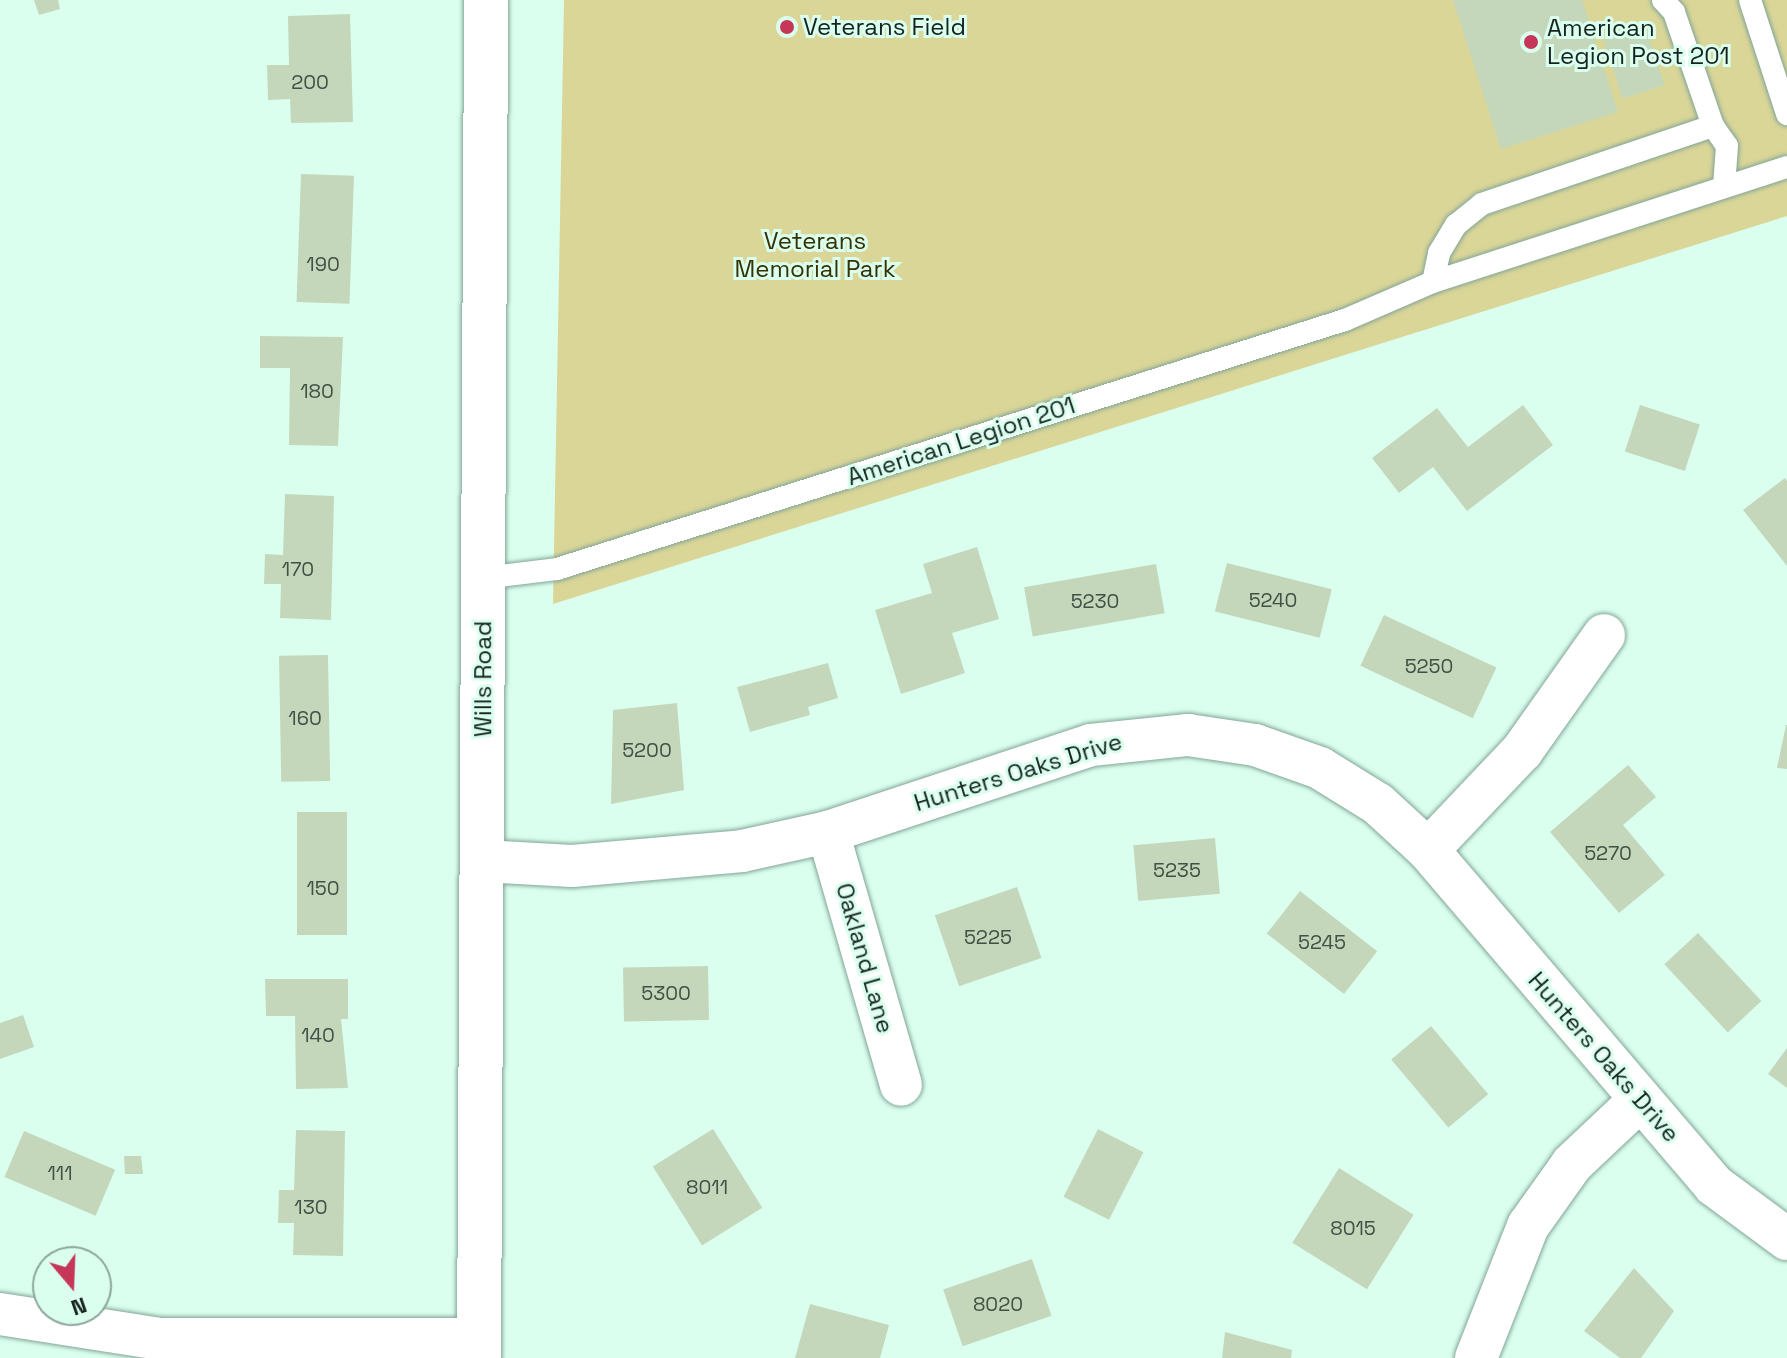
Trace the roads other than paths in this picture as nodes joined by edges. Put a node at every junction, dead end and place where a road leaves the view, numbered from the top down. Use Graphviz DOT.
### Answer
graph roads {
  1 [pos="486,0"];
  2 [pos="1663,0"];
  3 [pos="1750,0"];
  4 [pos="1787,114"];
  5 [pos="1713,126"];
  6 [pos="1787,167"];
  7 [pos="1724,187"];
  8 [pos="1433,282"];
  9 [pos="483,578"];
  10 [pos="1604,635"];
  11 [pos="828,832"];
  12 [pos="1428,850"];
  13 [pos="483,861"];
  14 [pos="901,1085"];
  15 [pos="1640,1100"];
  16 [pos="1787,1239"];
  17 [pos="0,1314"];
  18 [pos="479,1348"];
  19 [pos="1476,1358"];
  1 -- 9 [label="street, Wills Road"];
  2 -- 5 [label="lane"];
  3 -- 4 [label="lane"];
  5 -- 7 [label="lane"];
  5 -- 8 [label="lane"];
  6 -- 7 [label="lane, American Legion 201"];
  7 -- 8 [label="lane, American Legion 201"];
  8 -- 9 [label="lane, American Legion 201"];
  9 -- 13 [label="street, Wills Road"];
  10 -- 12 [label="street"];
  11 -- 12 [label="street, Hunters Oaks Drive"];
  11 -- 13 [label="street, Hunters Oaks Drive"];
  11 -- 14 [label="street, Oakland Lane"];
  12 -- 15 [label="street, Hunters Oaks Drive"];
  13 -- 18 [label="street, Wills Road"];
  15 -- 16 [label="street, Hunters Oaks Drive"];
  15 -- 19 [label="street"];
  17 -- 18 [label="street"];
}
